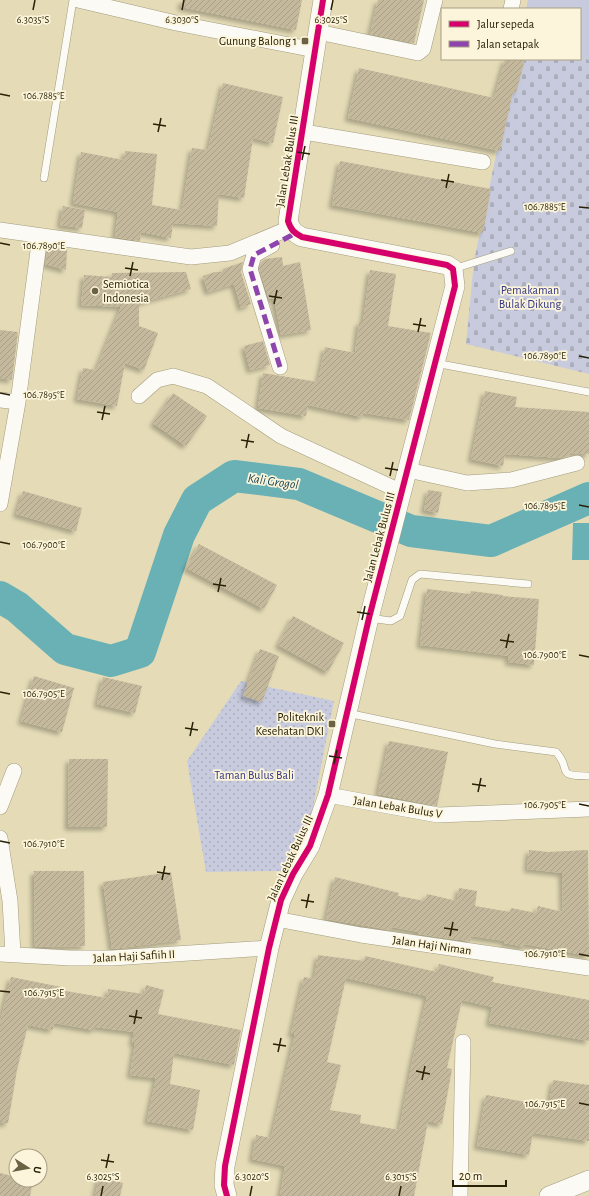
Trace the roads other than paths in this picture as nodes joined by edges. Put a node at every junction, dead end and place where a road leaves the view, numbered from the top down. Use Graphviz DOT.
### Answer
graph roads {
  1 [pos="73,0"];
  2 [pos="78,0"];
  3 [pos="323,0"];
  4 [pos="435,0"];
  5 [pos="316,41"];
  6 [pos="304,132"];
  7 [pos="483,162"];
  8 [pos="44,178"];
  9 [pos="0,230"];
  10 [pos="292,231"];
  11 [pos="40,236"];
  12 [pos="511,251"];
  13 [pos="453,269"];
  14 [pos="435,363"];
  15 [pos="280,367"];
  16 [pos="589,392"];
  17 [pos="139,396"];
  18 [pos="0,400"];
  19 [pos="18,402"];
  20 [pos="577,463"];
  21 [pos="408,470"];
  22 [pos="3,472"];
  23 [pos="400,499"];
  24 [pos="0,504"];
  25 [pos="528,584"];
  26 [pos="369,618"];
  27 [pos="346,712"];
  28 [pos="14,771"];
  29 [pos="589,776"];
  30 [pos="328,796"];
  31 [pos="0,807"];
  32 [pos="589,809"];
  33 [pos="0,838"];
  34 [pos="276,919"];
  35 [pos="269,948"];
  36 [pos="7,954"];
  37 [pos="589,968"];
  38 [pos="463,1042"];
  39 [pos="589,1180"];
  40 [pos="227,1196"];
  41 [pos="460,1196"];
  42 [pos="549,1196"];
  1 -- 8 [label="lane"];
  2 -- 5 [label="street"];
  3 -- 5 [label="street, Jalan Lebak Bulus III"];
  4 -- 5 [label="street"];
  5 -- 6 [label="street, Jalan Lebak Bulus III"];
  6 -- 7 [label="street"];
  6 -- 10 [label="street, Jalan Lebak Bulus III"];
  9 -- 11 [label="street"];
  10 -- 11 [label="street"];
  10 -- 13 [label="street"];
  10 -- 15 [label="street"];
  11 -- 19 [label="street"];
  12 -- 13 [label="lane"];
  13 -- 14 [label="street, Jalan Lebak Bulus III"];
  14 -- 16 [label="lane"];
  14 -- 21 [label="street, Jalan Lebak Bulus III"];
  17 -- 23 [label="street"];
  18 -- 19 [label="street"];
  19 -- 22 [label="street"];
  20 -- 21 [label="street"];
  21 -- 23 [label="street, Jalan Lebak Bulus III"];
  22 -- 24 [label="street"];
  23 -- 26 [label="street, Jalan Lebak Bulus III"];
  25 -- 26 [label="lane"];
  26 -- 27 [label="street, Jalan Lebak Bulus III"];
  27 -- 29 [label="lane"];
  27 -- 30 [label="street, Jalan Lebak Bulus III"];
  28 -- 31 [label="street"];
  30 -- 32 [label="street, Jalan Lebak Bulus V"];
  30 -- 34 [label="street, Jalan Lebak Bulus III"];
  33 -- 36 [label="street"];
  34 -- 35 [label="street, Jalan Lebak Bulus III"];
  34 -- 37 [label="street, Jalan Haji Niman"];
  35 -- 36 [label="street, Jalan Haji Safiih II"];
  35 -- 40 [label="street, Jalan Lebak Bulus III"];
  38 -- 41 [label="street"];
  39 -- 42 [label="street"];
}
